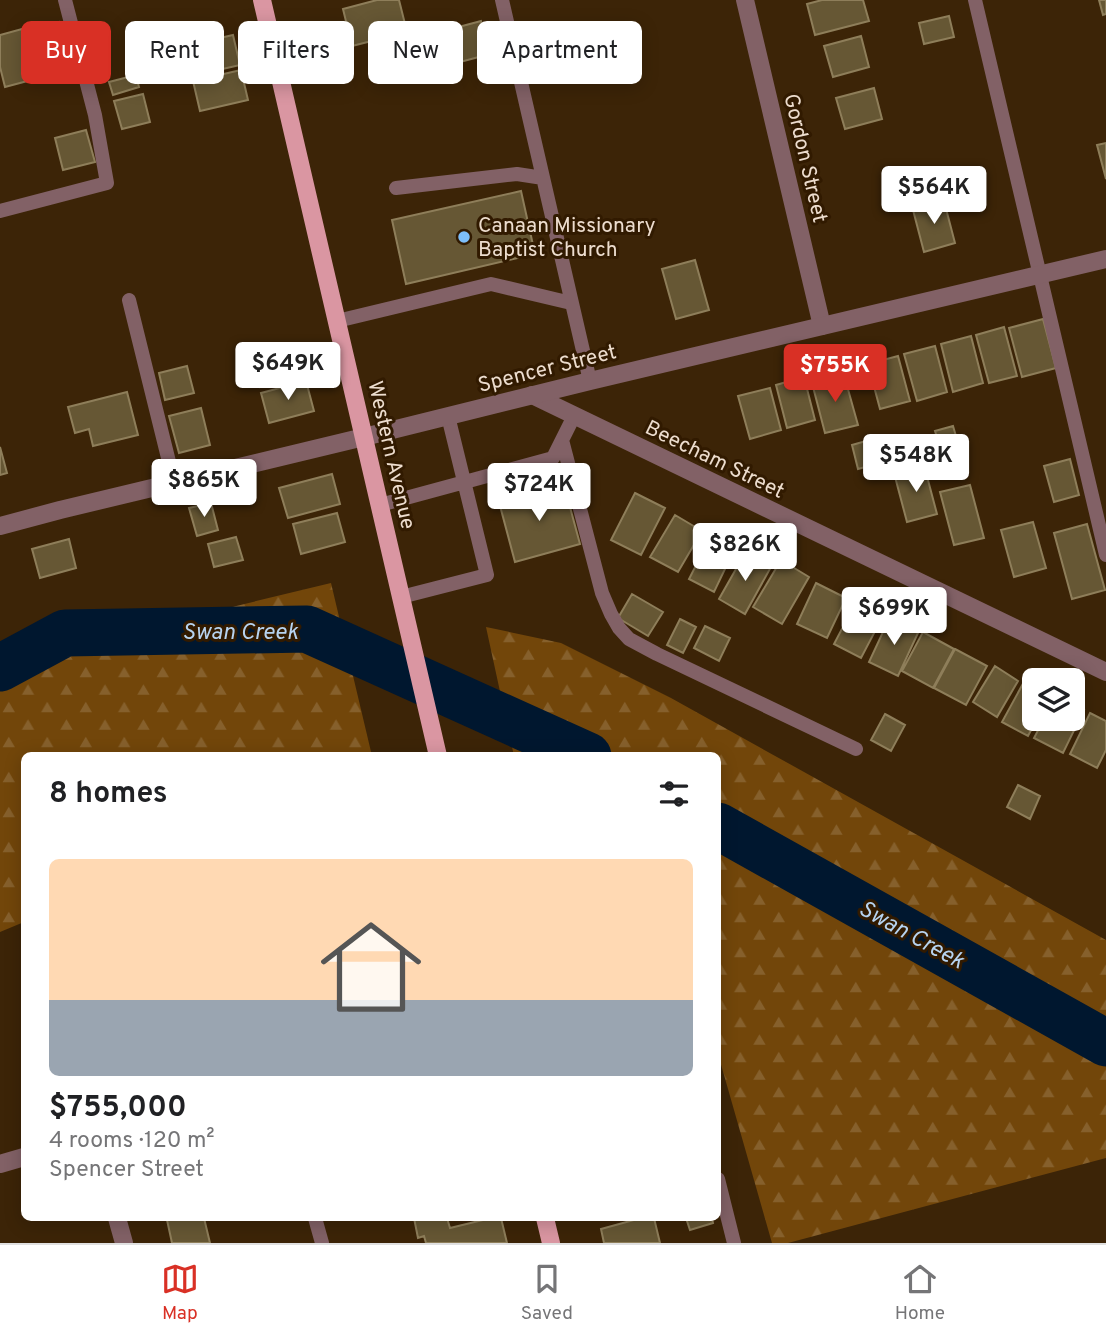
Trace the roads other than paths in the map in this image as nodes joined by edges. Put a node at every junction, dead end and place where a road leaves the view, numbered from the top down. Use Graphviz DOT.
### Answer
graph roads {
  1 [pos="65,0"];
  2 [pos="262,0"];
  3 [pos="502,0"];
  4 [pos="745,0"];
  5 [pos="975,0"];
  6 [pos="543,178"];
  7 [pos="396,188"];
  8 [pos="0,211"];
  9 [pos="1106,259"];
  10 [pos="1039,274"];
  11 [pos="130,300"];
  12 [pos="571,303"];
  13 [pos="337,321"];
  14 [pos="822,327"];
  15 [pos="590,381"];
  16 [pos="532,395"];
  17 [pos="448,416"];
  18 [pos="574,416"];
  19 [pos="364,437"];
  20 [pos="562,440"];
  21 [pos="174,482"];
  22 [pos="464,482"];
  23 [pos="380,505"];
  24 [pos="0,526"];
  25 [pos="1106,555"];
  26 [pos="403,606"];
  27 [pos="1106,672"];
  28 [pos="856,749"];
  29 [pos="437,752"];
  30 [pos="21,1158"];
  31 [pos="0,1164"];
  32 [pos="721,1191"];
  33 [pos="118,1221"];
  34 [pos="316,1221"];
  35 [pos="546,1221"];
  36 [pos="124,1243"];
  37 [pos="322,1243"];
  38 [pos="551,1243"];
  39 [pos="734,1243"];
  1 -- 8 [label="lane"];
  2 -- 13 [label="main road, Western Avenue"];
  3 -- 6 [label="lane"];
  4 -- 14 [label="street, Gordon Street"];
  5 -- 10 [label="lane"];
  6 -- 7 [label="lane"];
  6 -- 12 [label="lane"];
  9 -- 10 [label="street, Spencer Street"];
  10 -- 14 [label="street, Spencer Street"];
  10 -- 25 [label="lane"];
  11 -- 21 [label="lane"];
  12 -- 13 [label="lane"];
  12 -- 15 [label="lane"];
  13 -- 19 [label="main road, Western Avenue"];
  14 -- 15 [label="street, Spencer Street"];
  15 -- 16 [label="street, Spencer Street"];
  16 -- 17 [label="street, Spencer Street"];
  16 -- 18 [label="street, Beecham Street"];
  17 -- 19 [label="street, Spencer Street"];
  17 -- 22 [label="lane"];
  18 -- 20 [label="lane"];
  18 -- 27 [label="street, Beecham Street"];
  19 -- 21 [label="street, Spencer Street"];
  19 -- 23 [label="main road, Western Avenue"];
  20 -- 22 [label="lane"];
  20 -- 28 [label="lane"];
  21 -- 24 [label="street, Spencer Street"];
  22 -- 23 [label="lane"];
  22 -- 26 [label="lane"];
  23 -- 26 [label="main road, Western Avenue"];
  26 -- 29 [label="main road, Western Avenue"];
  30 -- 31 [label="street"];
  32 -- 39 [label="lane"];
  33 -- 36 [label="street"];
  34 -- 37 [label="lane"];
  35 -- 38 [label="main road"];
}
